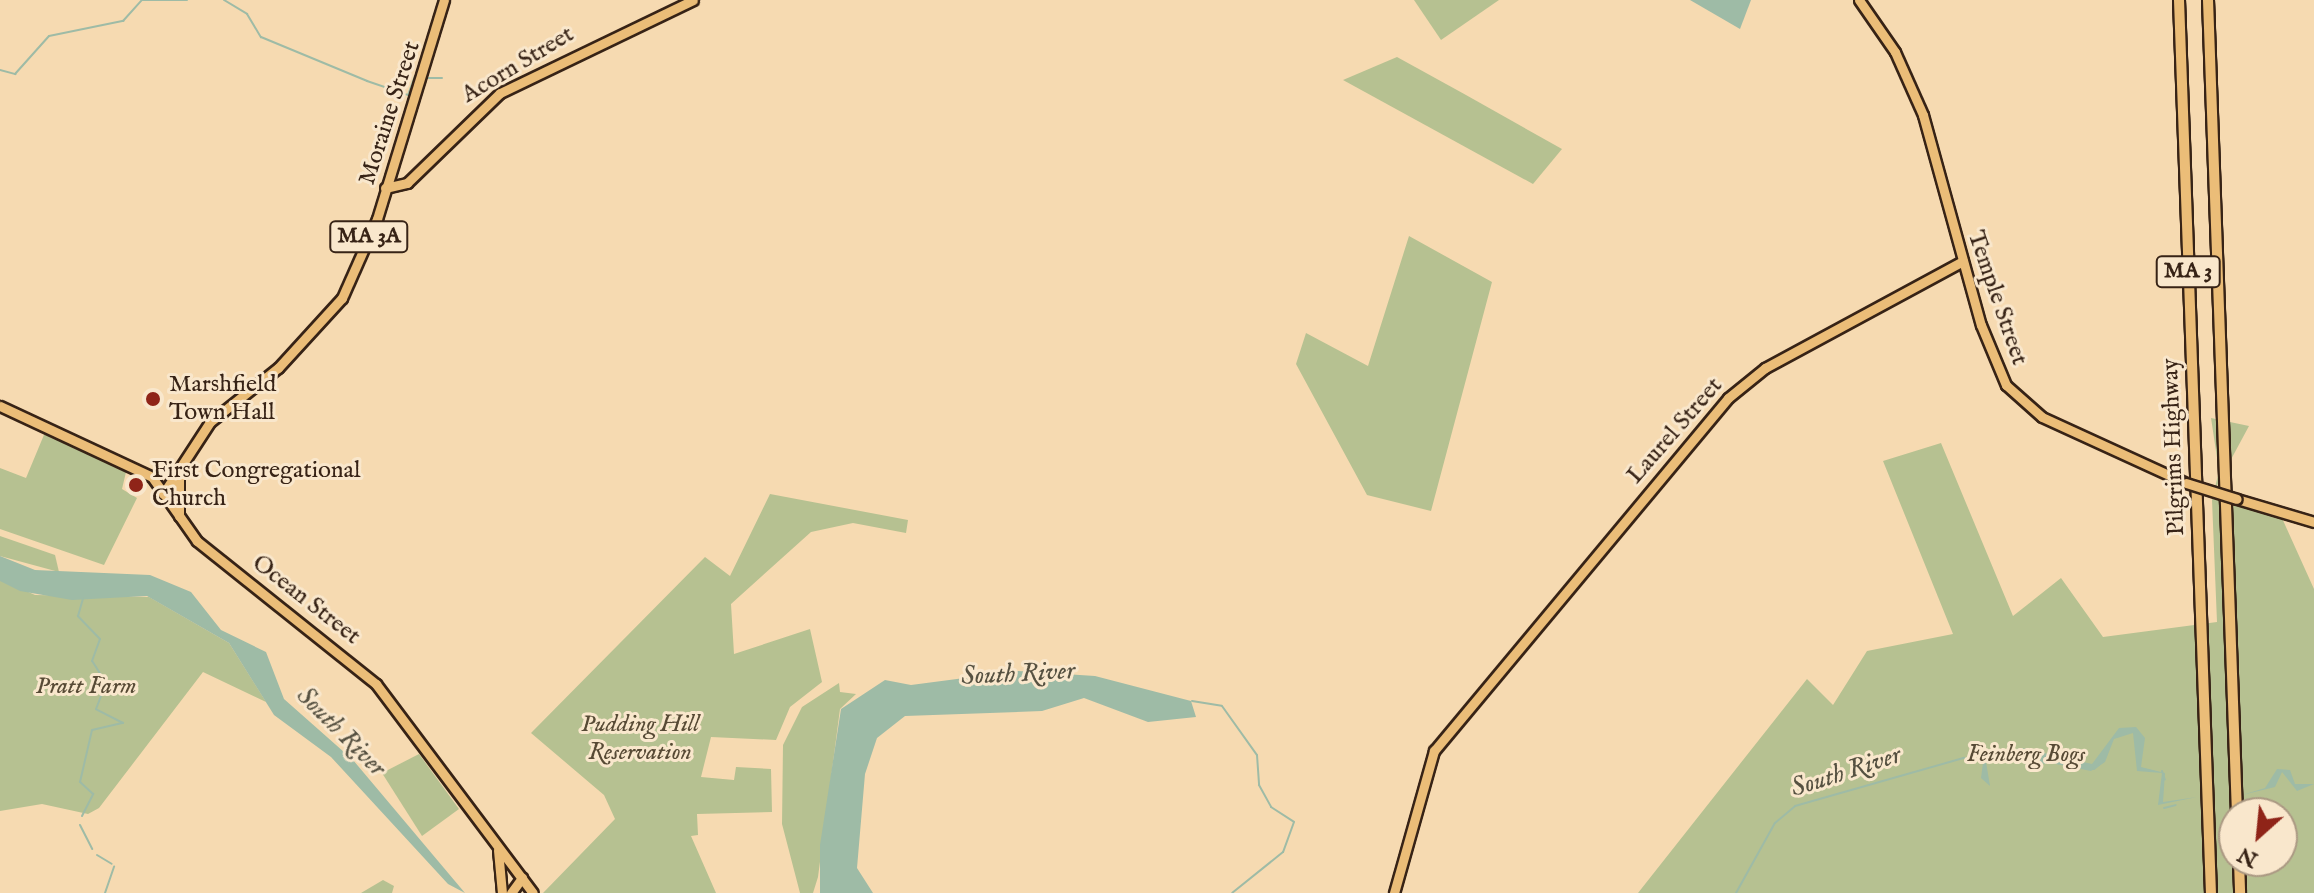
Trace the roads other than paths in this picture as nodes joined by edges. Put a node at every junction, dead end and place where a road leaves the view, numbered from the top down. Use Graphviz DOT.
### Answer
graph roads {
  1 [pos="444,0"];
  2 [pos="693,0"];
  3 [pos="1859,0"];
  4 [pos="2179,0"];
  5 [pos="2208,0"];
  6 [pos="385,188"];
  7 [pos="1963,261"];
  8 [pos="1946,272"];
  9 [pos="1968,278"];
  10 [pos="0,406"];
  11 [pos="187,453"];
  12 [pos="179,464"];
  13 [pos="138,466"];
  14 [pos="179,476"];
  15 [pos="163,494"];
  16 [pos="179,519"];
  17 [pos="2314,522"];
  18 [pos="2236,797"];
  19 [pos="498,847"];
  20 [pos="522,878"];
  21 [pos="505,892"];
  22 [pos="533,893"];
  23 [pos="1394,893"];
  24 [pos="2211,893"];
  1 -- 6 [label="main road, Moraine Street / MA 3A"];
  2 -- 6 [label="main road, Acorn Street"];
  3 -- 7 [label="main road, Temple Street"];
  4 -- 24 [label="highway, Pilgrims Highway / MA 3"];
  5 -- 18 [label="highway, Pilgrims Highway / MA 3"];
  6 -- 11 [label="main road, Moraine Street / MA 3A"];
  7 -- 8 [label="main road, Laurel Street"];
  7 -- 9 [label="main road, Temple Street"];
  8 -- 9 [label="main road"];
  8 -- 23 [label="main road, Laurel Street"];
  9 -- 17 [label="main road, Temple Street, bridge"];
  10 -- 13 [label="main road, Ocean Street"];
  11 -- 12 [label="main road, Moraine Street / MA 3A"];
  11 -- 14 [label="main road, Moraine Street / MA 3A"];
  12 -- 13 [label="main road"];
  12 -- 15 [label="main road, Moraine Street / MA 3A"];
  13 -- 15 [label="main road, Ocean Street"];
  14 -- 15 [label="main road, Moraine Street / MA 3A"];
  14 -- 16 [label="main road, MA 3A"];
  15 -- 16 [label="main road, Ocean Street"];
  16 -- 19 [label="main road, Ocean Street"];
  19 -- 20 [label="main road, Ocean Street"];
  19 -- 21 [label="main road"];
  20 -- 21 [label="main road"];
  20 -- 22 [label="main road, Ocean Street"];
}
